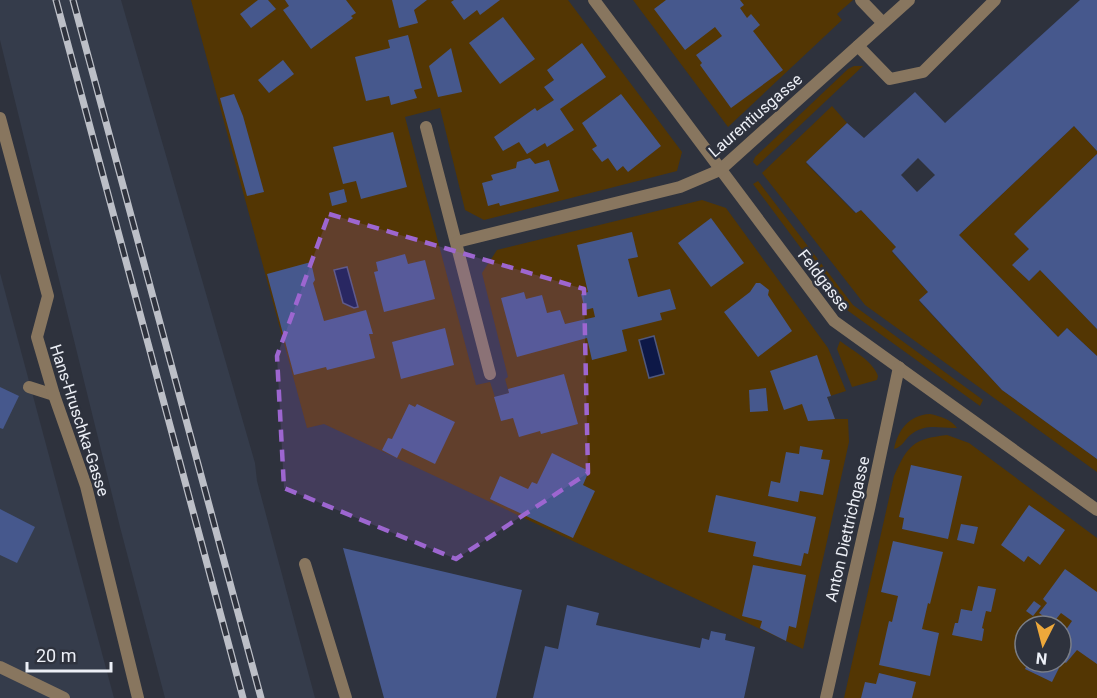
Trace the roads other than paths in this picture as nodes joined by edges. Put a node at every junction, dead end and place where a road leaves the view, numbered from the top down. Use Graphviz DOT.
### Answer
graph roads {
  1 [pos="594,0"];
  2 [pos="861,0"];
  3 [pos="909,0"];
  4 [pos="995,0"];
  5 [pos="883,23"];
  6 [pos="858,46"];
  7 [pos="0,118"];
  8 [pos="426,127"];
  9 [pos="720,170"];
  10 [pos="457,242"];
  11 [pos="898,367"];
  12 [pos="490,374"];
  13 [pos="29,387"];
  14 [pos="54,395"];
  15 [pos="1097,510"];
  16 [pos="305,564"];
  17 [pos="0,667"];
  18 [pos="64,698"];
  19 [pos="138,698"];
  20 [pos="346,698"];
  21 [pos="826,698"];
  1 -- 9 [label="street, Feldgasse"];
  2 -- 5 [label="street"];
  3 -- 5 [label="street, Laurentiusgasse"];
  4 -- 6 [label="street"];
  5 -- 6 [label="street, Laurentiusgasse"];
  6 -- 9 [label="street, Laurentiusgasse"];
  7 -- 14 [label="street, Hans-Hruschka-Gasse"];
  8 -- 10 [label="street"];
  9 -- 10 [label="street, Laurentiusgasse"];
  9 -- 11 [label="street, Feldgasse"];
  10 -- 12 [label="street"];
  11 -- 15 [label="street, Feldgasse"];
  11 -- 21 [label="street, Anton Diettrichgasse"];
  13 -- 14 [label="street"];
  14 -- 19 [label="street, Hans-Hruschka-Gasse"];
  16 -- 20 [label="street"];
  17 -- 18 [label="street"];
}
